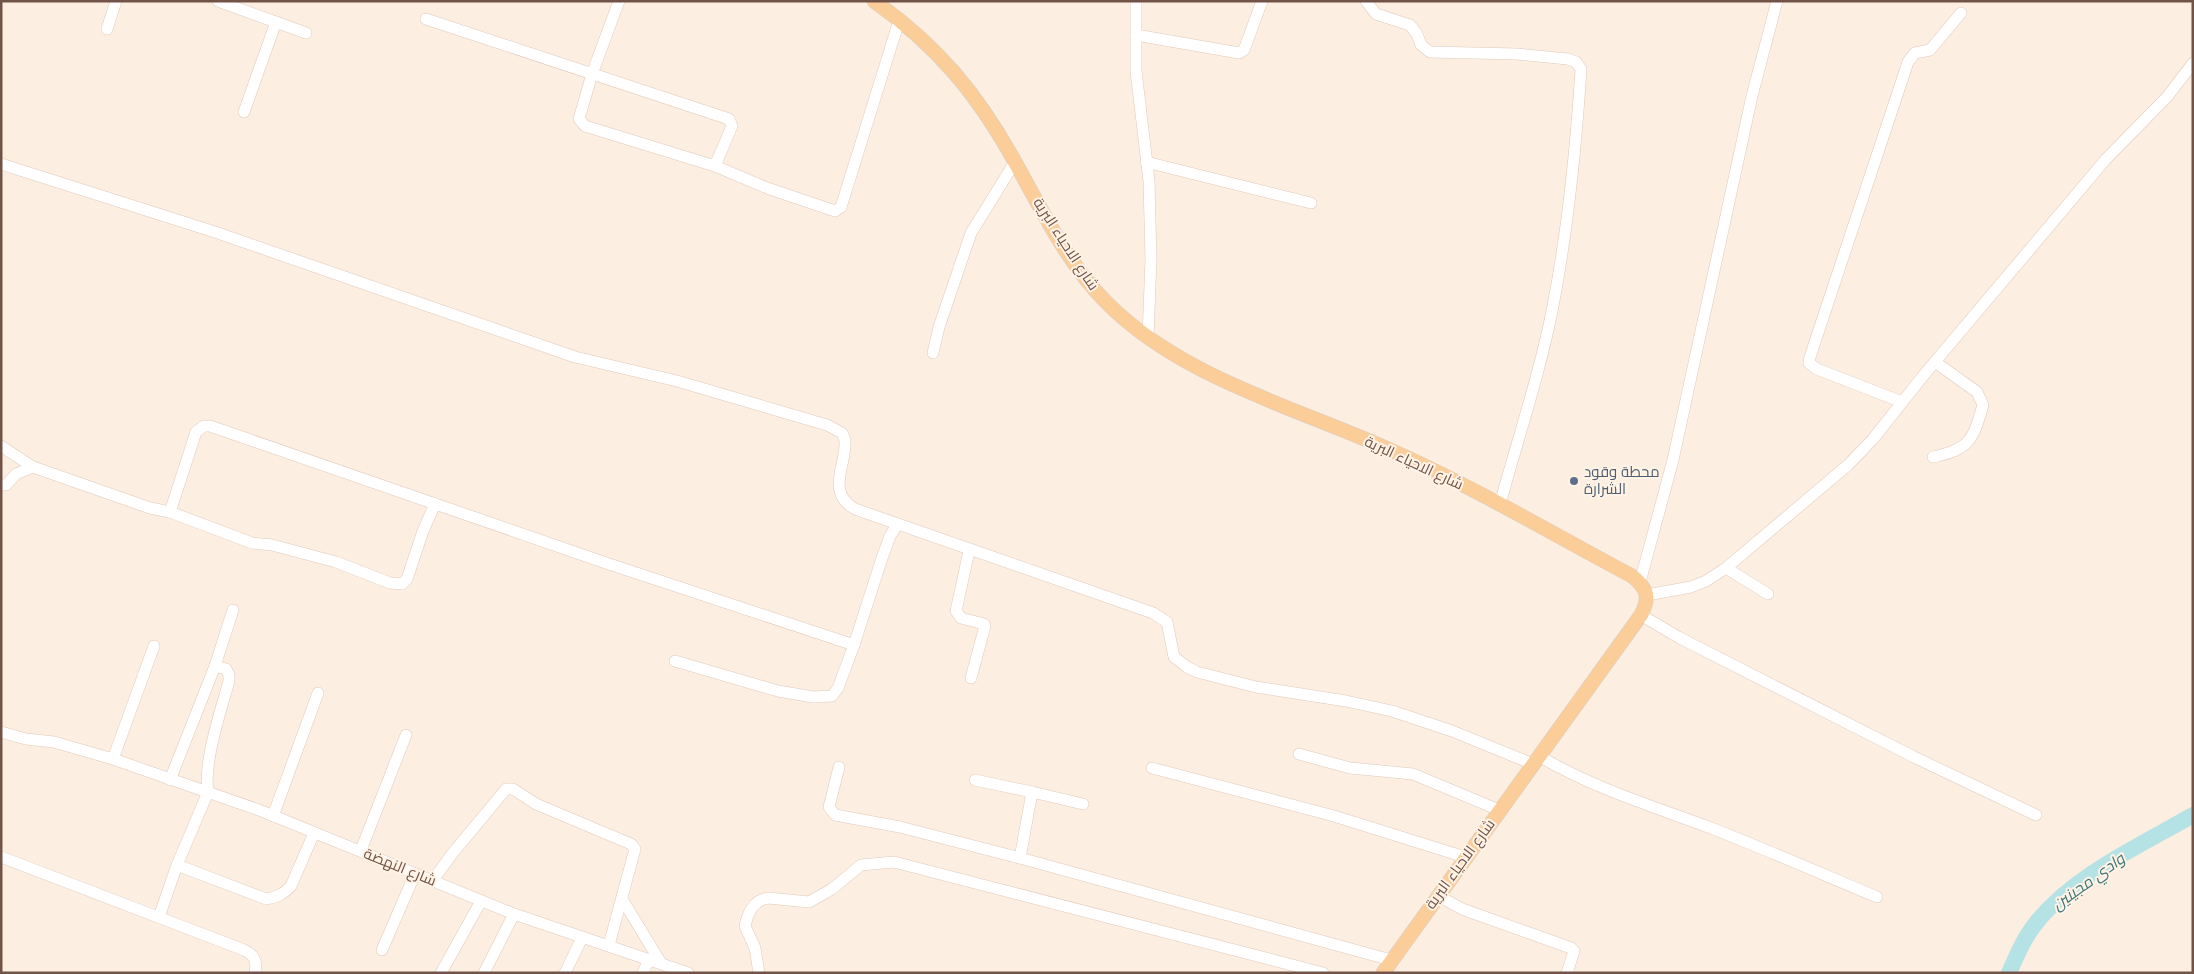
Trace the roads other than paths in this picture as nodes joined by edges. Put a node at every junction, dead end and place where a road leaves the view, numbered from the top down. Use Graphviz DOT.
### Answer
graph roads {
  1 [pos="116,1"];
  2 [pos="218,1"];
  3 [pos="618,1"];
  4 [pos="874,1"];
  5 [pos="1136,1"];
  6 [pos="1262,1"];
  7 [pos="1366,1"];
  8 [pos="1776,1"];
  9 [pos="889,6"];
  10 [pos="1961,13"];
  11 [pos="426,19"];
  12 [pos="899,21"];
  13 [pos="276,22"];
  14 [pos="107,29"];
  15 [pos="306,32"];
  16 [pos="1136,35"];
  17 [pos="2193,63"];
  18 [pos="592,74"];
  19 [pos="244,112"];
  20 [pos="1015,162"];
  21 [pos="1146,162"];
  22 [pos="2,165"];
  23 [pos="715,166"];
  24 [pos="1311,203"];
  25 [pos="1148,338"];
  26 [pos="933,353"];
  27 [pos="1935,362"];
  28 [pos="1902,402"];
  29 [pos="1,446"];
  30 [pos="1933,457"];
  31 [pos="33,468"];
  32 [pos="1,485"];
  33 [pos="436,504"];
  34 [pos="1500,504"];
  35 [pos="170,512"];
  36 [pos="897,524"];
  37 [pos="969,551"];
  38 [pos="1726,568"];
  39 [pos="1640,582"];
  40 [pos="1768,594"];
  41 [pos="1647,595"];
  42 [pos="233,610"];
  43 [pos="1641,615"];
  44 [pos="854,645"];
  45 [pos="154,646"];
  46 [pos="674,661"];
  47 [pos="215,666"];
  48 [pos="971,678"];
  49 [pos="318,693"];
  50 [pos="1,732"];
  51 [pos="406,735"];
  52 [pos="1299,754"];
  53 [pos="113,759"];
  54 [pos="1536,760"];
  55 [pos="839,767"];
  56 [pos="1152,768"];
  57 [pos="170,780"];
  58 [pos="974,780"];
  59 [pos="208,792"];
  60 [pos="1032,792"];
  61 [pos="1083,804"];
  62 [pos="1499,810"];
  63 [pos="2036,814"];
  64 [pos="273,816"];
  65 [pos="314,832"];
  66 [pos="361,850"];
  67 [pos="1,857"];
  68 [pos="1465,857"];
  69 [pos="1020,858"];
  70 [pos="177,865"];
  71 [pos="415,874"];
  72 [pos="433,880"];
  73 [pos="1438,895"];
  74 [pos="1877,897"];
  75 [pos="622,899"];
  76 [pos="481,901"];
  77 [pos="514,914"];
  78 [pos="159,917"];
  79 [pos="582,938"];
  80 [pos="609,945"];
  81 [pos="382,950"];
  82 [pos="649,959"];
  83 [pos="1391,960"];
  84 [pos="661,963"];
  85 [pos="255,973"];
  86 [pos="441,973"];
  87 [pos="484,973"];
  88 [pos="565,973"];
  89 [pos="643,973"];
  90 [pos="688,973"];
  91 [pos="759,973"];
  92 [pos="1323,973"];
  93 [pos="1383,973"];
  94 [pos="1567,973"];
  1 -- 14 [label="street"];
  2 -- 13 [label="street"];
  3 -- 18 [label="street"];
  4 -- 9 [label="main road, شارع الاحياء البرية"];
  5 -- 16 [label="street"];
  6 -- 16 [label="street"];
  7 -- 34 [label="street"];
  8 -- 39 [label="street"];
  9 -- 12 [label="main road, شارع الاحياء البرية"];
  10 -- 28 [label="street"];
  11 -- 18 [label="street"];
  12 -- 20 [label="main road, شارع الاحياء البرية"];
  12 -- 23 [label="street"];
  13 -- 15 [label="street"];
  13 -- 19 [label="street"];
  16 -- 21 [label="street"];
  17 -- 27 [label="street"];
  18 -- 23 [label="street"];
  18 -- 23 [label="street"];
  20 -- 25 [label="main road, شارع الاحياء البرية"];
  20 -- 26 [label="street"];
  21 -- 24 [label="street"];
  21 -- 25 [label="street"];
  22 -- 36 [label="street"];
  25 -- 34 [label="main road, شارع الاحياء البرية"];
  27 -- 28 [label="street"];
  27 -- 30 [label="street"];
  28 -- 38 [label="street"];
  29 -- 31 [label="street"];
  31 -- 32 [label="street"];
  31 -- 35 [label="street"];
  33 -- 35 [label="street"];
  33 -- 35 [label="street"];
  33 -- 44 [label="street"];
  34 -- 39 [label="main road, شارع الاحياء البرية"];
  36 -- 37 [label="street"];
  36 -- 44 [label="street"];
  37 -- 48 [label="street"];
  37 -- 54 [label="street"];
  38 -- 40 [label="street"];
  38 -- 41 [label="street"];
  39 -- 41 [label="main road, شارع الاحياء البرية"];
  41 -- 43 [label="main road, شارع الاحياء البرية"];
  42 -- 47 [label="street"];
  43 -- 54 [label="main road, شارع الاحياء البرية"];
  43 -- 63 [label="street"];
  44 -- 46 [label="street"];
  45 -- 53 [label="street"];
  47 -- 57 [label="street"];
  47 -- 59 [label="street"];
  49 -- 64 [label="street"];
  50 -- 53 [label="street, شارع النهضة"];
  51 -- 66 [label="street"];
  52 -- 62 [label="street"];
  53 -- 57 [label="street, شارع النهضة"];
  54 -- 62 [label="main road, شارع الاحياء البرية"];
  54 -- 74 [label="street"];
  55 -- 69 [label="street"];
  56 -- 68 [label="street"];
  57 -- 59 [label="street, شارع النهضة"];
  58 -- 60 [label="street"];
  59 -- 64 [label="street, شارع النهضة"];
  59 -- 70 [label="street"];
  60 -- 61 [label="street"];
  60 -- 69 [label="street"];
  62 -- 68 [label="main road, شارع الاحياء البرية"];
  64 -- 65 [label="street, شارع النهضة"];
  65 -- 66 [label="street, شارع النهضة"];
  65 -- 70 [label="street"];
  66 -- 71 [label="street, شارع النهضة"];
  67 -- 78 [label="street"];
  68 -- 73 [label="main road, شارع الاحياء البرية"];
  69 -- 83 [label="street"];
  70 -- 78 [label="street"];
  71 -- 72 [label="street, شارع النهضة"];
  71 -- 81 [label="street"];
  72 -- 75 [label="street"];
  72 -- 76 [label="street, شارع النهضة"];
  73 -- 83 [label="main road, شارع الاحياء البرية"];
  73 -- 94 [label="street"];
  75 -- 80 [label="street"];
  75 -- 84 [label="street"];
  76 -- 77 [label="street, شارع النهضة"];
  76 -- 86 [label="street"];
  77 -- 79 [label="street, شارع النهضة"];
  77 -- 87 [label="street"];
  78 -- 85 [label="street"];
  79 -- 80 [label="street, شارع النهضة"];
  79 -- 88 [label="street"];
  80 -- 82 [label="street, شارع النهضة"];
  82 -- 84 [label="street, شارع النهضة"];
  82 -- 89 [label="street"];
  83 -- 93 [label="main road, شارع الاحياء البرية"];
  84 -- 90 [label="street, شارع النهضة"];
  91 -- 92 [label="street"];
}
